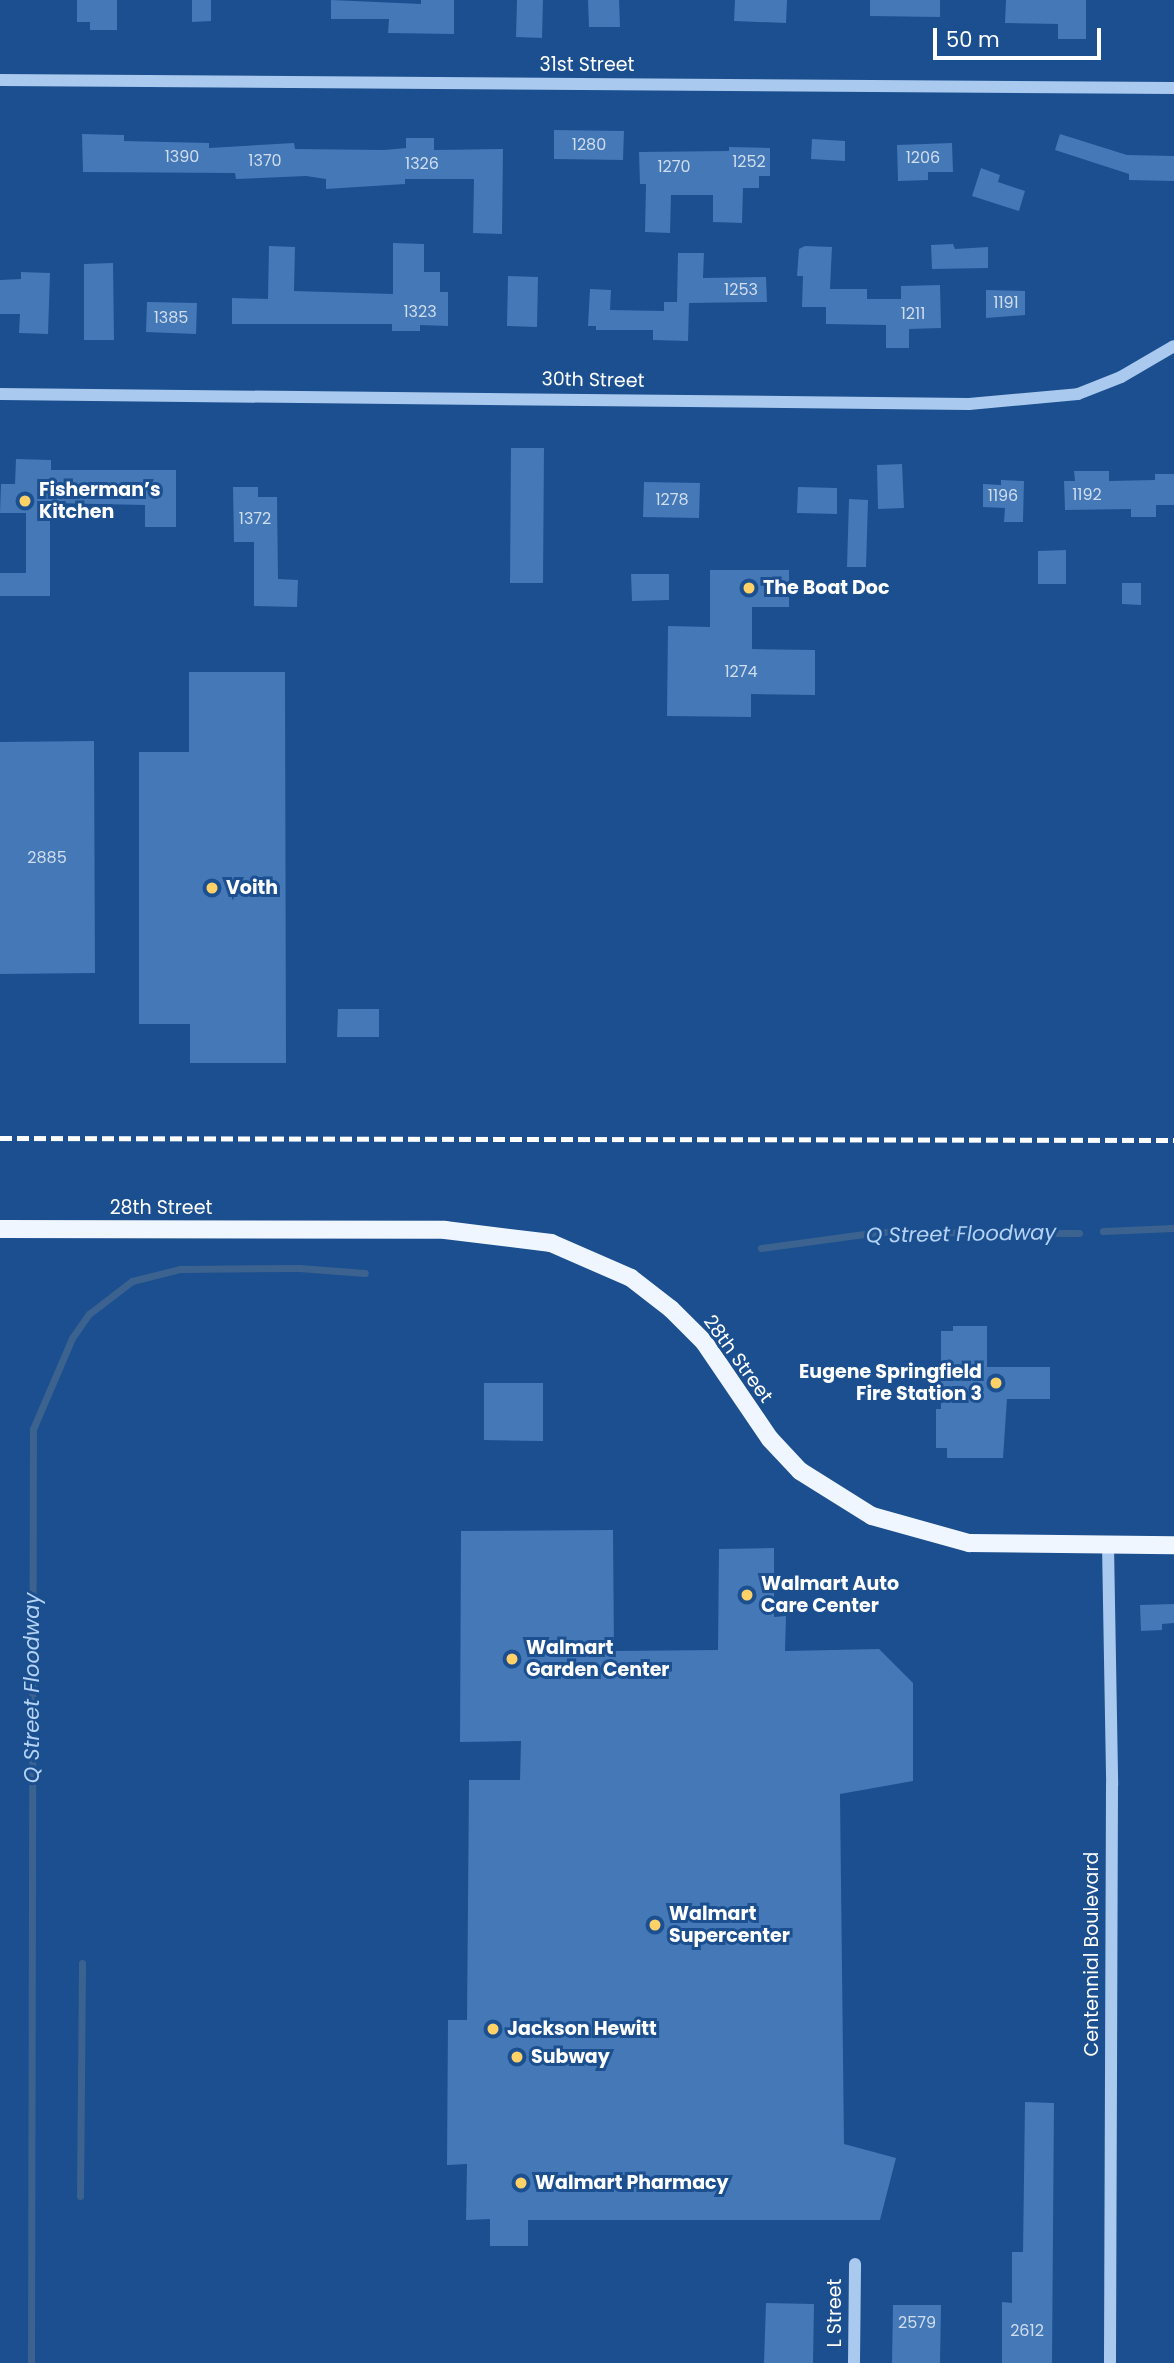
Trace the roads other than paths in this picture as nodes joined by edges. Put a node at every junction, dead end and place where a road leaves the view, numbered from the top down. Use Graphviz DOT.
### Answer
graph roads {
  1 [pos="0,80"];
  2 [pos="1174,88"];
  3 [pos="1174,346"];
  4 [pos="0,394"];
  5 [pos="0,1229"];
  6 [pos="1108,1545"];
  7 [pos="1174,1545"];
  8 [pos="855,2264"];
  9 [pos="854,2363"];
  10 [pos="1110,2363"];
  1 -- 2 [label="street, 31st Street"];
  3 -- 4 [label="street, 30th Street"];
  5 -- 6 [label="main road, 28th Street"];
  6 -- 7 [label="main road, 28th Street"];
  6 -- 10 [label="street, Centennial Boulevard"];
  8 -- 9 [label="street, L Street"];
}
